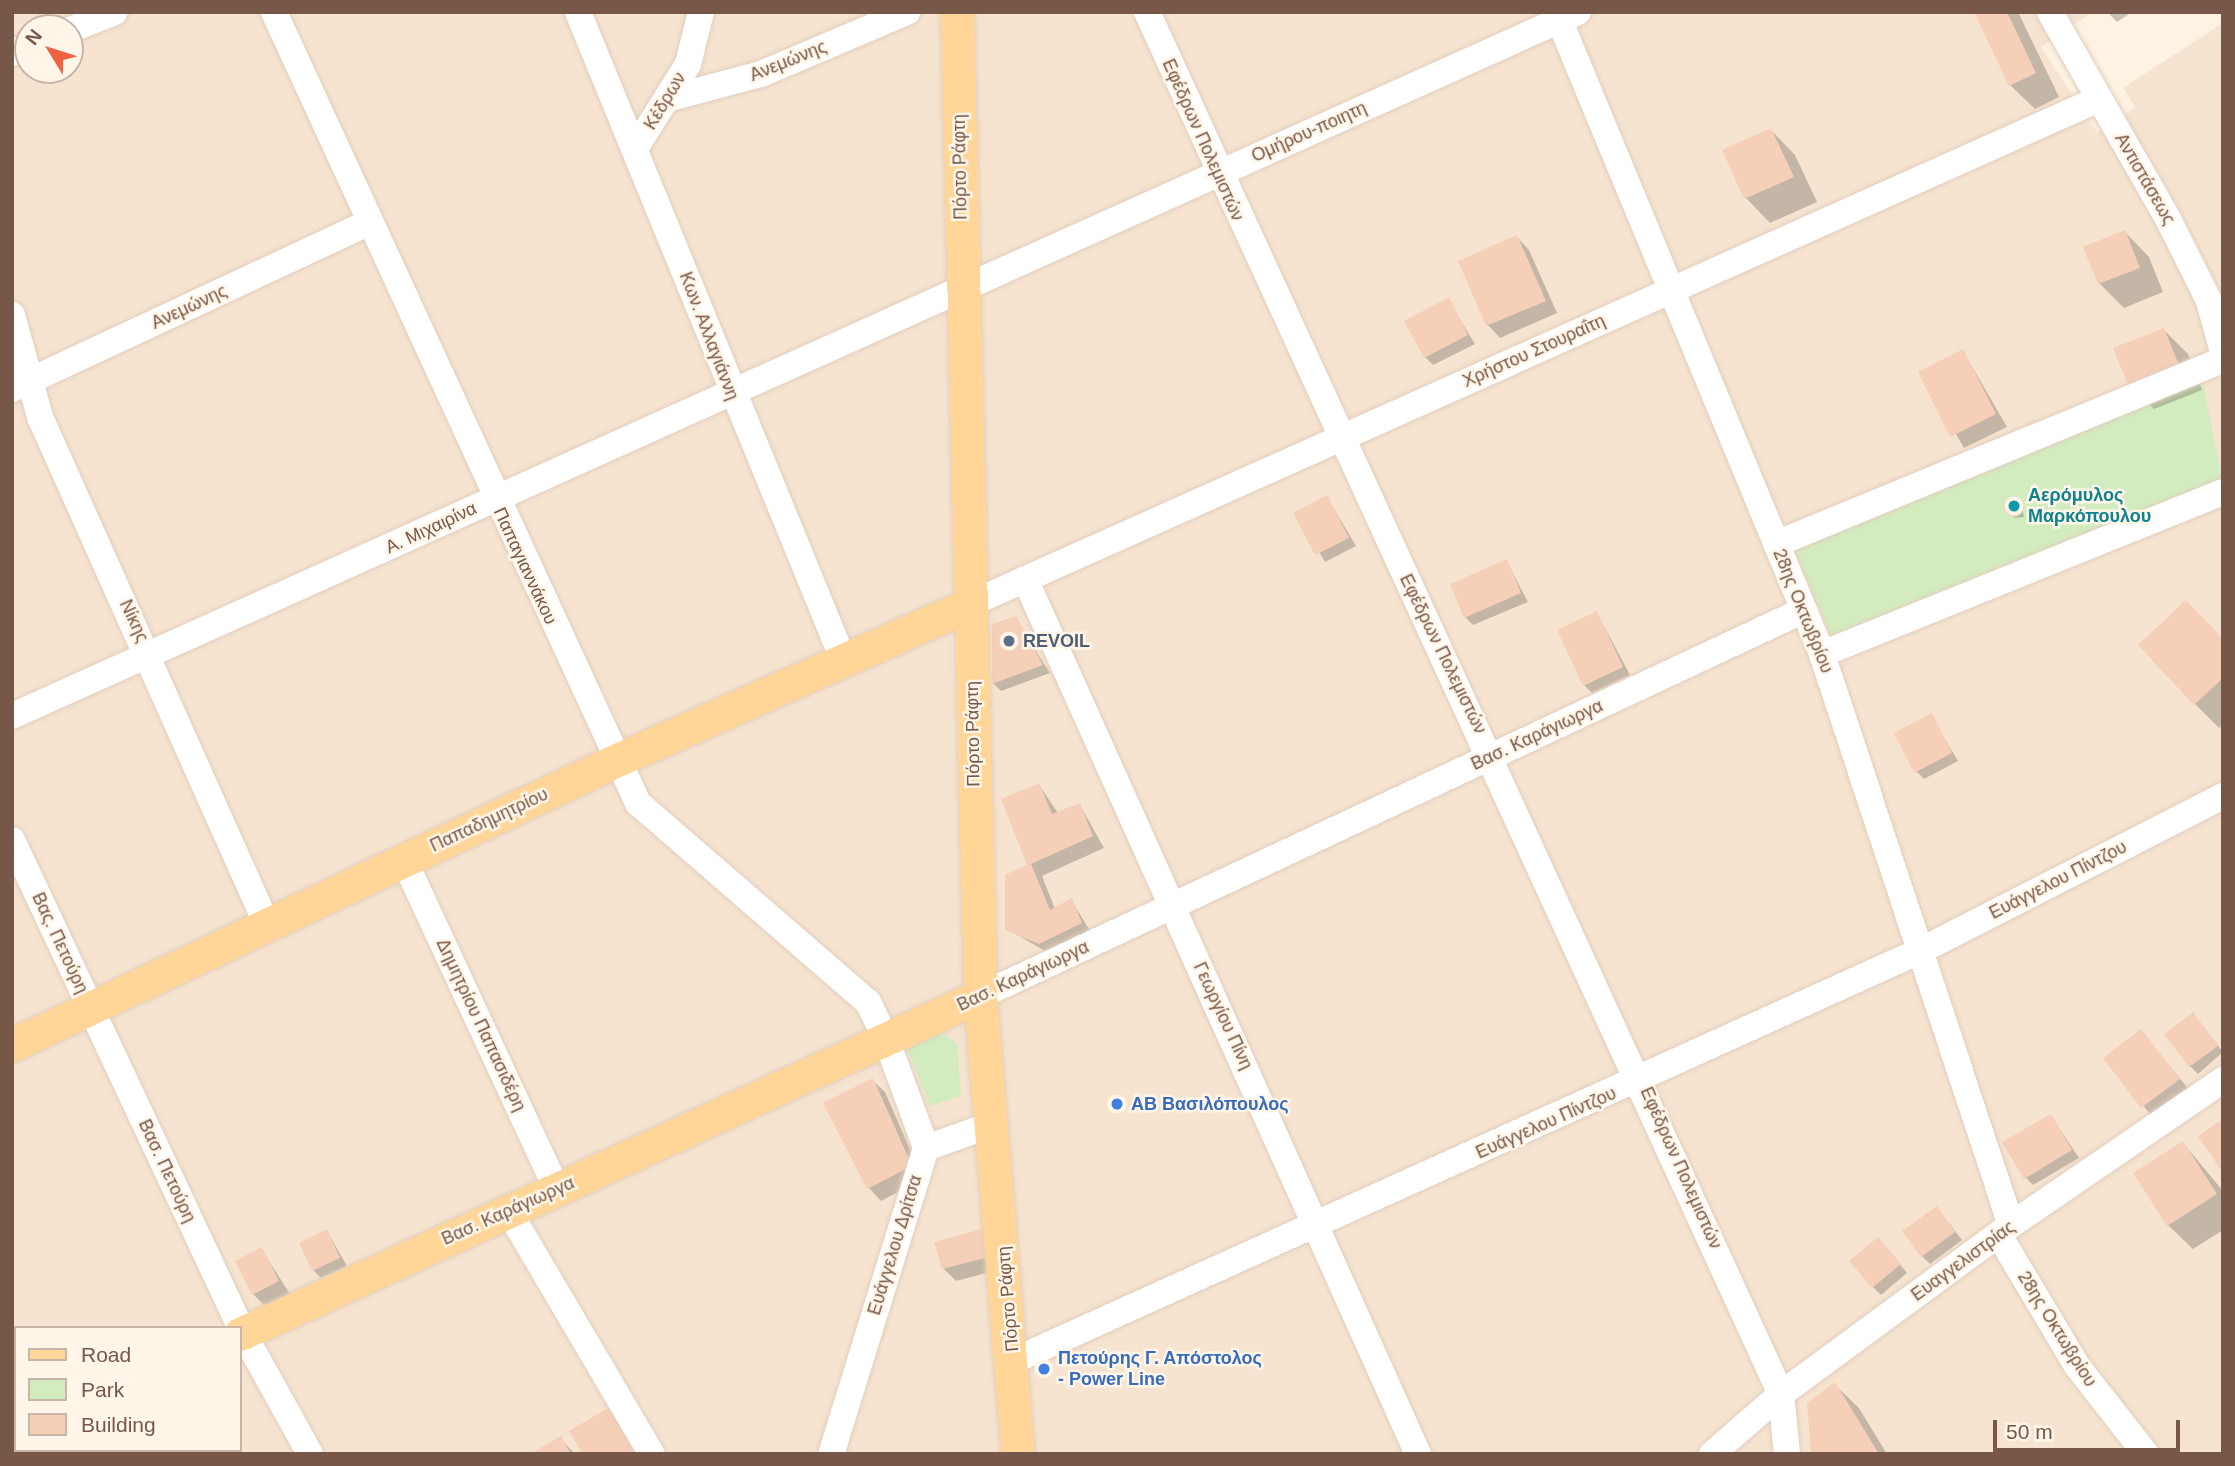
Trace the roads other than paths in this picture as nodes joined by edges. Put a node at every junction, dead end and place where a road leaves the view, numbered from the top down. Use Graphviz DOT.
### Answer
graph roads {
  1 [pos="115,12"];
  2 [pos="274,12"];
  3 [pos="578,12"];
  4 [pos="701,12"];
  5 [pos="907,12"];
  6 [pos="957,12"];
  7 [pos="1147,12"];
  8 [pos="2050,12"];
  9 [pos="1564,15"];
  10 [pos="84,24"];
  11 [pos="667,99"];
  12 [pos="2099,99"];
  13 [pos="636,147"];
  14 [pos="1216,173"];
  15 [pos="366,224"];
  16 [pos="962,285"];
  17 [pos="1670,291"];
  18 [pos="2216,292"];
  19 [pos="12,315"];
  20 [pos="2223,352"];
  21 [pos="2223,360"];
  22 [pos="23,384"];
  23 [pos="729,391"];
  24 [pos="1339,439"];
  25 [pos="2223,492"];
  26 [pos="494,499"];
  27 [pos="1776,544"];
  28 [pos="1025,579"];
  29 [pos="970,604"];
  30 [pos="1804,610"];
  31 [pos="1822,654"];
  32 [pos="150,657"];
  33 [pos="843,659"];
  34 [pos="12,716"];
  35 [pos="1492,756"];
  36 [pos="617,760"];
  37 [pos="2223,796"];
  38 [pos="12,840"];
  39 [pos="404,860"];
  40 [pos="1173,906"];
  41 [pos="267,925"];
  42 [pos="1922,950"];
  43 [pos="980,996"];
  44 [pos="90,1008"];
  45 [pos="886,1039"];
  46 [pos="12,1045"];
  47 [pos="1641,1080"];
  48 [pos="2223,1080"];
  49 [pos="993,1124"];
  50 [pos="926,1148"];
  51 [pos="557,1189"];
  52 [pos="508,1210"];
  53 [pos="1319,1226"];
  54 [pos="2005,1230"];
  55 [pos="237,1326"];
  56 [pos="242,1334"];
  57 [pos="242,1336"];
  58 [pos="1013,1361"];
  59 [pos="1781,1394"];
  60 [pos="310,1454"];
  61 [pos="652,1454"];
  62 [pos="831,1454"];
  63 [pos="1018,1454"];
  64 [pos="1418,1454"];
  65 [pos="1712,1454"];
  66 [pos="1787,1454"];
  67 [pos="2146,1454"];
  1 -- 10 [label="street"];
  2 -- 15 [label="street, Παπαγιαννάκου"];
  3 -- 13 [label="street, Κων. Αλλαγιάννη"];
  4 -- 11 [label="street, Κέδρων"];
  5 -- 11 [label="street, Ανεμώνης"];
  6 -- 16 [label="main road, Πόρτο Ράφτη"];
  7 -- 14 [label="street, Εφέδρων Πολεμιστών"];
  8 -- 12 [label="street, Αντιστάσεως"];
  9 -- 14 [label="street, Ομήρου-ποιητη"];
  9 -- 17 [label="street, 28ης Οκτωβρίου"];
  11 -- 13 [label="street, Κέδρων"];
  12 -- 17 [label="street, Χρήστου Στουραΐτη"];
  12 -- 18 [label="street, Αντιστάσεως"];
  13 -- 23 [label="street, Κων. Αλλαγιάννη"];
  14 -- 16 [label="street, Ομήρου-ποιητη"];
  14 -- 24 [label="street, Εφέδρων Πολεμιστών"];
  15 -- 22 [label="street, Ανεμώνης"];
  15 -- 26 [label="street, Παπαγιαννάκου"];
  16 -- 23 [label="street, Α. Μιχαιρίνα"];
  16 -- 29 [label="main road, Πόρτο Ράφτη"];
  17 -- 24 [label="street, Χρήστου Στουραΐτη"];
  17 -- 27 [label="street, 28ης Οκτωβρίου"];
  18 -- 20 [label="street, Αντιστάσεως"];
  19 -- 22 [label="street, Νίκης"];
  21 -- 27 [label="street"];
  22 -- 32 [label="street, Νίκης"];
  23 -- 26 [label="street, Α. Μιχαιρίνα"];
  23 -- 33 [label="street, Κων. Αλλαγιάννη"];
  24 -- 28 [label="street, Χρήστου Στουραΐτη"];
  24 -- 35 [label="street, Εφέδρων Πολεμιστών"];
  25 -- 31 [label="street"];
  26 -- 32 [label="street, Α. Μιχαιρίνα"];
  26 -- 36 [label="street, Παπαγιαννάκου"];
  27 -- 30 [label="street, 28ης Οκτωβρίου"];
  28 -- 29 [label="street, Χρήστου Στουραΐτη"];
  28 -- 40 [label="street, Γεωργίου Πίνη"];
  29 -- 33 [label="main road, Παπαδημητρίου"];
  29 -- 43 [label="main road, Πόρτο Ράφτη"];
  30 -- 31 [label="street, 28ης Οκτωβρίου"];
  30 -- 35 [label="street, Βασ. Καράγιωργα"];
  31 -- 42 [label="street, 28ης Οκτωβρίου"];
  32 -- 34 [label="street, Α. Μιχαιρίνα"];
  32 -- 41 [label="street, Νίκης"];
  33 -- 36 [label="main road, Παπαδημητρίου"];
  35 -- 40 [label="street, Βασ. Καράγιωργα"];
  35 -- 47 [label="street, Εφέδρων Πολεμιστών"];
  36 -- 39 [label="main road, Παπαδημητρίου"];
  36 -- 45 [label="street, Παπαγιαννάκου"];
  37 -- 42 [label="street, Ευάγγελου Πίντζου"];
  38 -- 44 [label="street, Βας. Πετούρη"];
  39 -- 41 [label="main road, Παπαδημητρίου"];
  39 -- 51 [label="street, Δημητρίου Παπασιδέρη"];
  40 -- 43 [label="street, Βασ. Καράγιωργα"];
  40 -- 53 [label="street, Γεωργίου Πίνη"];
  41 -- 44 [label="main road, Παπαδημητρίου"];
  42 -- 47 [label="street, Ευάγγελου Πίντζου"];
  42 -- 54 [label="street, 28ης Οκτωβρίου"];
  43 -- 45 [label="main road, Βασ. Καράγιωργα"];
  43 -- 49 [label="main road, Πόρτο Ράφτη"];
  44 -- 46 [label="main road, Παπαδημητρίου"];
  44 -- 55 [label="street, Βασ. Πετούρη"];
  45 -- 50 [label="street"];
  45 -- 51 [label="main road, Βασ. Καράγιωργα"];
  47 -- 53 [label="street, Ευάγγελου Πίντζου"];
  47 -- 59 [label="street, Εφέδρων Πολεμιστών"];
  48 -- 54 [label="street, Ευαγγελιστρίας"];
  49 -- 50 [label="street"];
  49 -- 58 [label="main road, Πόρτο Ράφτη"];
  50 -- 62 [label="street, Ευάγγελου Δρίτσα"];
  51 -- 52 [label="main road, Βασ. Καράγιωργα"];
  52 -- 56 [label="main road, Βασ. Καράγιωργα"];
  52 -- 61 [label="street"];
  53 -- 58 [label="street, Ευάγγελου Πίντζου"];
  53 -- 64 [label="street, Γεωργίου Πίνη"];
  54 -- 59 [label="street, Ευαγγελιστρίας"];
  54 -- 67 [label="street, 28ης Οκτωβρίου"];
  57 -- 60 [label="street, Βασ. Πετούρη"];
  58 -- 63 [label="main road, Πόρτο Ράφτη"];
  59 -- 65 [label="street, Ευαγγελιστρίας"];
  59 -- 66 [label="street, Εφέδρων Πολεμιστών"];
}
